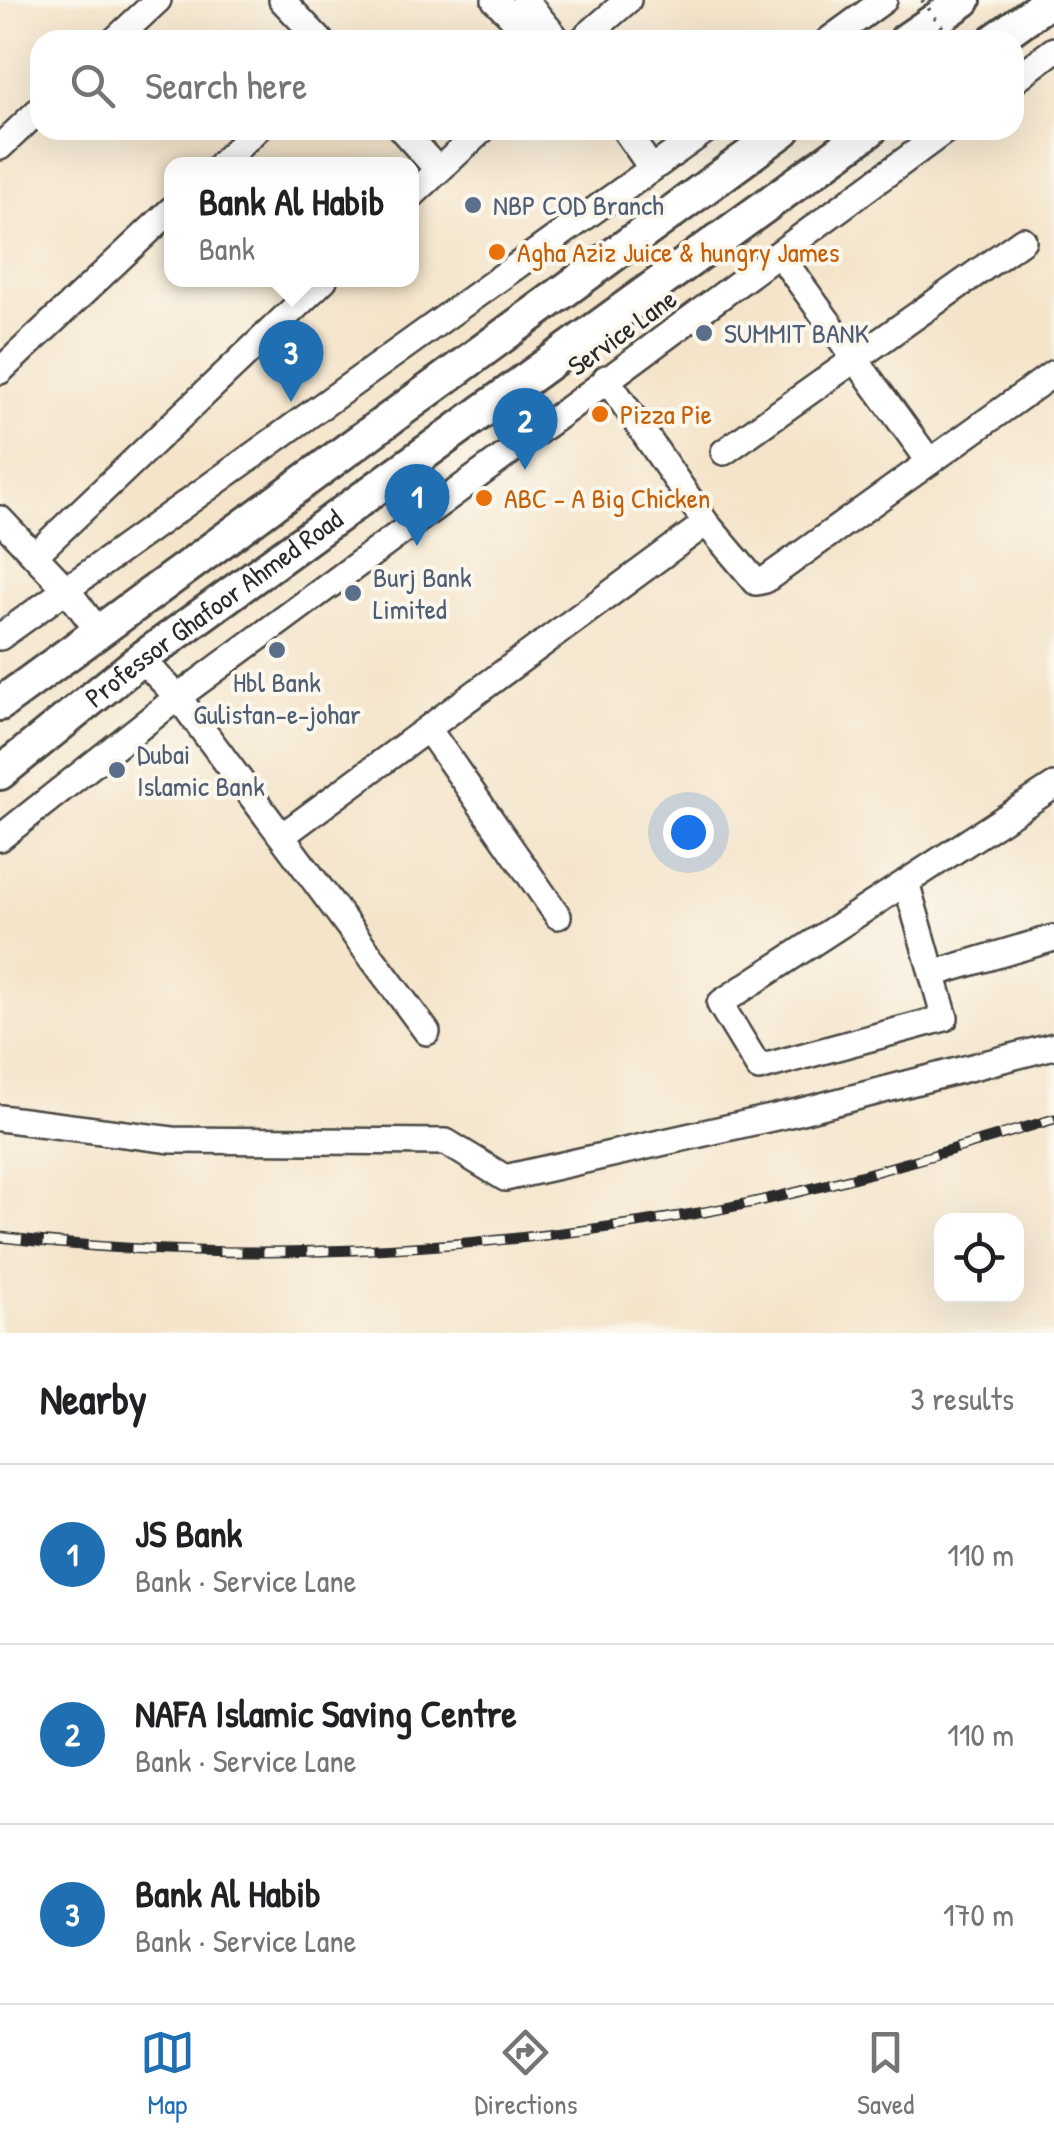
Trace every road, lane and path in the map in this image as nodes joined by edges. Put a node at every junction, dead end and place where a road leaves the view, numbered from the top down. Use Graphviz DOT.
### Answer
graph roads {
  1 [pos="158,0"];
  2 [pos="282,0"];
  3 [pos="495,0"];
  4 [pos="526,0"];
  5 [pos="628,0"];
  6 [pos="884,0"];
  7 [pos="922,0"];
  8 [pos="964,0"];
  9 [pos="1051,0"];
  10 [pos="126,30"];
  11 [pos="310,30"];
  12 [pos="525,30"];
  13 [pos="550,30"];
  14 [pos="594,30"];
  15 [pos="843,30"];
  16 [pos="920,30"];
  17 [pos="944,30"];
  18 [pos="1009,30"];
  19 [pos="1054,50"];
  20 [pos="1024,72"];
  21 [pos="30,119"];
  22 [pos="411,140"];
  23 [pos="471,140"];
  24 [pos="632,140"];
  25 [pos="692,140"];
  26 [pos="771,140"];
  27 [pos="856,140"];
  28 [pos="933,140"];
  29 [pos="0,147"];
  30 [pos="652,169"];
  31 [pos="438,170"];
  32 [pos="419,188"];
  33 [pos="669,216"];
  34 [pos="164,217"];
  35 [pos="1023,240"];
  36 [pos="779,254"];
  37 [pos="694,256"];
  38 [pos="317,287"];
  39 [pos="856,359"];
  40 [pos="0,371"];
  41 [pos="1054,372"];
  42 [pos="606,378"];
  43 [pos="724,452"];
  44 [pos="930,462"];
  45 [pos="0,519"];
  46 [pos="706,524"];
  47 [pos="35,555"];
  48 [pos="68,591"];
  49 [pos="99,632"];
  50 [pos="0,637"];
  51 [pos="140,659"];
  52 [pos="178,697"];
  53 [pos="0,704"];
  54 [pos="428,729"];
  55 [pos="0,773"];
  56 [pos="1054,786"];
  57 [pos="282,836"];
  58 [pos="0,838"];
  59 [pos="906,882"];
  60 [pos="558,916"];
  61 [pos="1054,938"];
  62 [pos="932,974"];
  63 [pos="428,1032"];
  64 [pos="1054,1046"];
  65 [pos="0,1118"];
  1 -- 10 [label="street"];
  2 -- 11 [label="street"];
  3 -- 12 [label="street"];
  4 -- 13 [label="street"];
  5 -- 14 [label="street"];
  6 -- 15 [label="street"];
  7 -- 17 [label="path, bridge"];
  8 -- 16 [label="main road"];
  9 -- 18 [label="main road"];
  19 -- 20 [label="street"];
  21 -- 29 [label="street"];
  22 -- 31 [label="street"];
  23 -- 31 [label="street"];
  24 -- 30 [label="street"];
  25 -- 30 [label="street"];
  26 -- 33 [label="main road"];
  27 -- 37 [label="main road, Professor Ghafoor Ahmed Road"];
  28 -- 36 [label="street, Service Lane"];
  30 -- 48 [label="street"];
  31 -- 32 [label="street"];
  33 -- 37 [label="main road"];
  33 -- 49 [label="main road"];
  34 -- 40 [label="street"];
  35 -- 39 [label="street"];
  36 -- 39 [label="street"];
  36 -- 42 [label="street, Service Lane"];
  37 -- 51 [label="main road, Professor Ghafoor Ahmed Road"];
  38 -- 47 [label="street"];
  39 -- 43 [label="street"];
  39 -- 44 [label="street"];
  41 -- 44 [label="street"];
  42 -- 46 [label="street"];
  42 -- 52 [label="street, Service Lane"];
  44 -- 46 [label="street"];
  45 -- 47 [label="street"];
  46 -- 54 [label="street"];
  47 -- 48 [label="street"];
  48 -- 49 [label="street"];
  48 -- 50 [label="street"];
  49 -- 53 [label="main road"];
  51 -- 52 [label="street"];
  51 -- 55 [label="main road, Professor Ghafoor Ahmed Road"];
  52 -- 57 [label="street"];
  52 -- 58 [label="street, Service Lane"];
  54 -- 57 [label="street"];
  54 -- 60 [label="street"];
  56 -- 59 [label="street"];
  57 -- 63 [label="street"];
  59 -- 62 [label="street"];
  59 -- 62 [label="street"];
  61 -- 62 [label="street"];
  64 -- 65 [label="street"];
}
